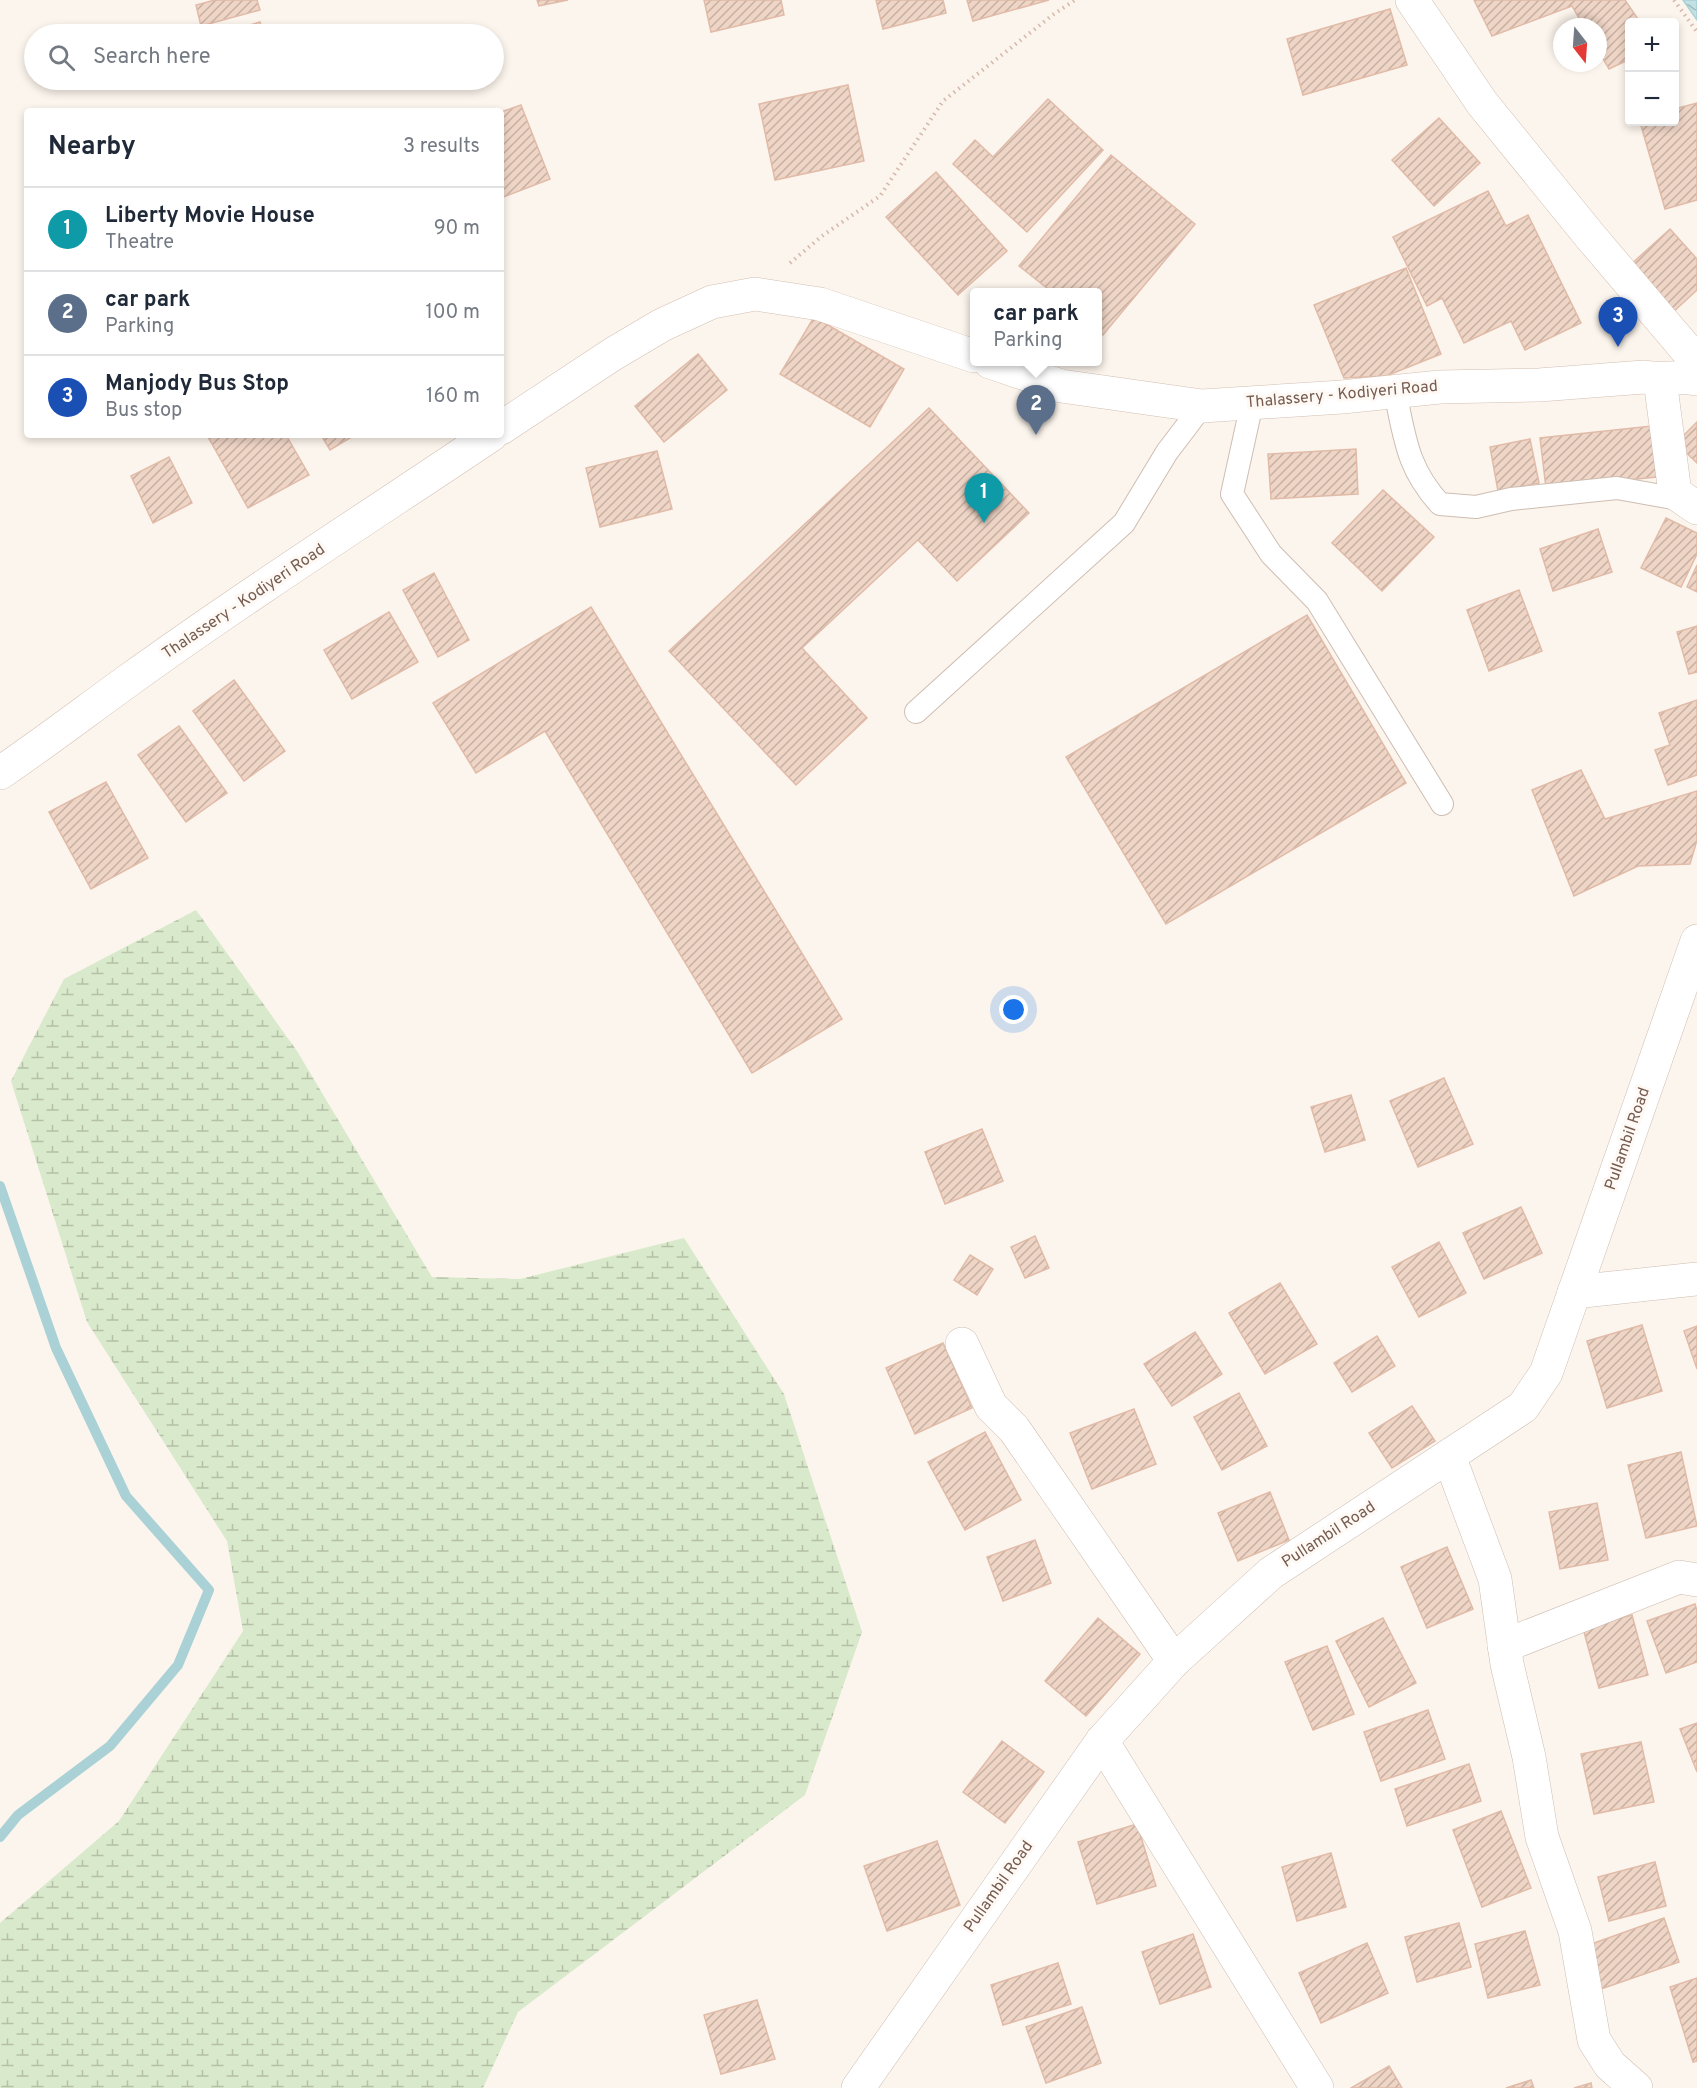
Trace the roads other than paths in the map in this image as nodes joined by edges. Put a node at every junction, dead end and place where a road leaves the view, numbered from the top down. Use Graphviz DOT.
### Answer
graph roads {
  1 [pos="1412,0"];
  2 [pos="970,354"];
  3 [pos="1697,362"];
  4 [pos="1002,366"];
  5 [pos="1697,379"];
  6 [pos="1660,380"];
  7 [pos="1395,392"];
  8 [pos="1252,403"];
  9 [pos="1202,406"];
  10 [pos="504,427"];
  11 [pos="487,438"];
  12 [pos="1691,504"];
  13 [pos="916,712"];
  14 [pos="0,773"];
  15 [pos="1442,804"];
  16 [pos="1697,941"];
  17 [pos="1697,1279"];
  18 [pos="1574,1292"];
  19 [pos="962,1344"];
  20 [pos="1449,1456"];
  21 [pos="1697,1580"];
  22 [pos="1504,1646"];
  23 [pos="1174,1661"];
  24 [pos="1102,1741"];
  25 [pos="858,2088"];
  26 [pos="1317,2088"];
  27 [pos="1636,2088"];
  1 -- 3 [label="street"];
  2 -- 10 [label="street"];
  4 -- 9 [label="street, Thalassery - Kodiyeri Road"];
  5 -- 6 [label="street, Thalassery - Kodiyeri Road"];
  6 -- 7 [label="street, Thalassery - Kodiyeri Road"];
  6 -- 12 [label="street"];
  7 -- 8 [label="street, Thalassery - Kodiyeri Road"];
  7 -- 12 [label="lane"];
  8 -- 9 [label="street, Thalassery - Kodiyeri Road"];
  8 -- 15 [label="lane"];
  9 -- 13 [label="lane"];
  11 -- 14 [label="street, Thalassery - Kodiyeri Road"];
  16 -- 18 [label="street, Pullambil Road"];
  17 -- 18 [label="street"];
  18 -- 20 [label="street, Pullambil Road"];
  19 -- 23 [label="street"];
  20 -- 22 [label="street"];
  20 -- 23 [label="street, Pullambil Road"];
  21 -- 22 [label="street"];
  22 -- 27 [label="street"];
  23 -- 24 [label="street, Pullambil Road"];
  24 -- 25 [label="street, Pullambil Road"];
  24 -- 26 [label="street"];
}
